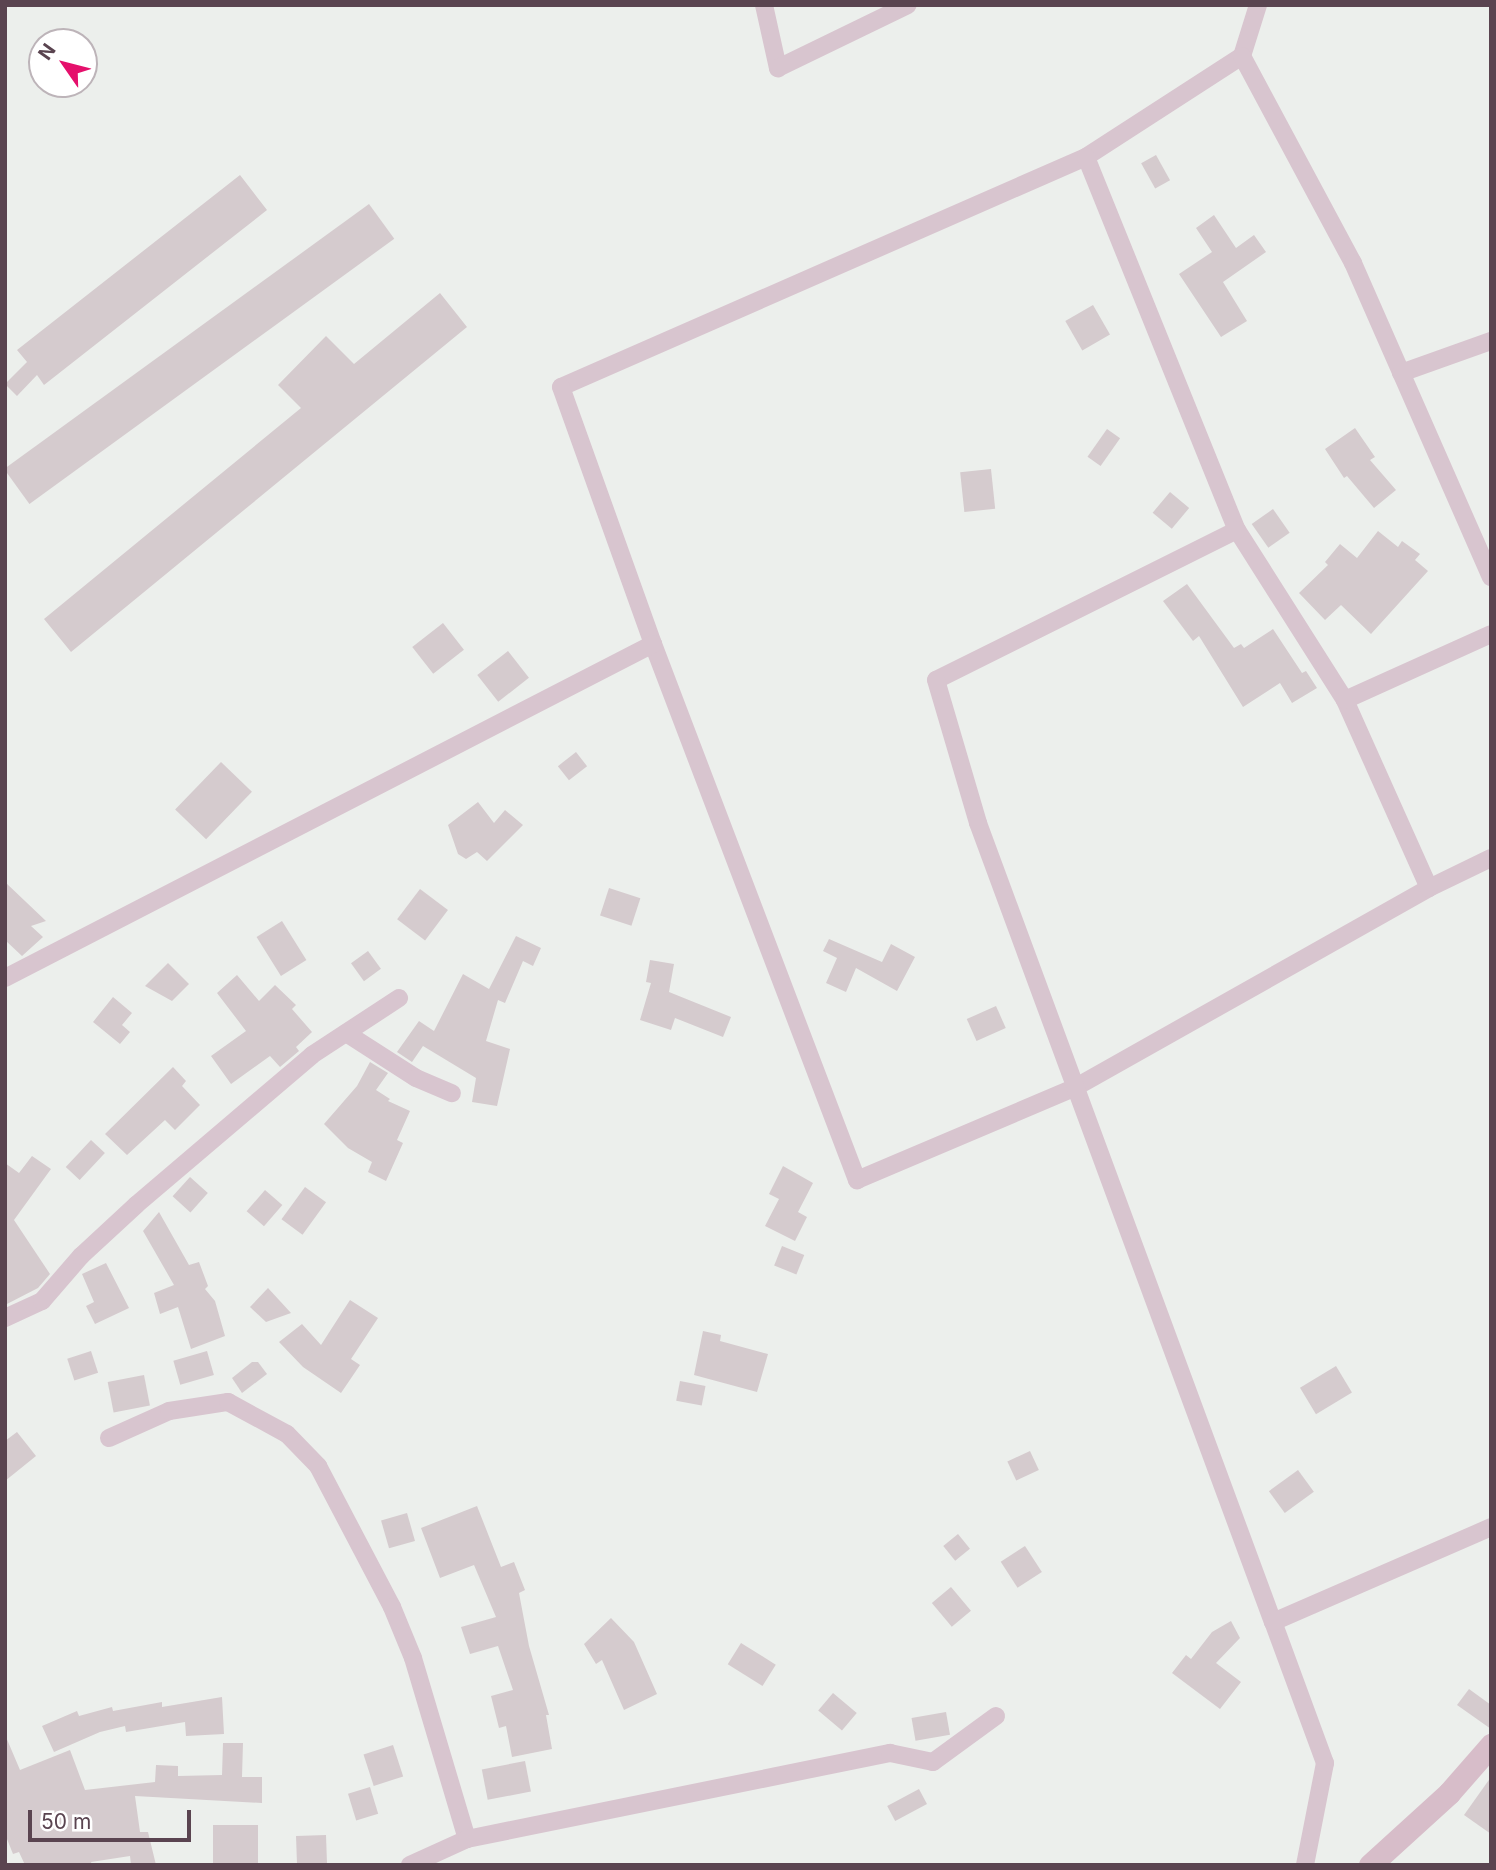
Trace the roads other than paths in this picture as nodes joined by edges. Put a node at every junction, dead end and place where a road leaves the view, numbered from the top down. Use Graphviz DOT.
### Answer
graph roads {
  1 [pos="764,5"];
  2 [pos="908,5"];
  3 [pos="1258,5"];
  4 [pos="1242,55"];
  5 [pos="1086,157"];
  6 [pos="1491,341"];
  7 [pos="1401,373"];
  8 [pos="1237,530"];
  9 [pos="1491,577"];
  10 [pos="1491,634"];
  11 [pos="653,644"];
  12 [pos="1345,700"];
  13 [pos="1491,858"];
  14 [pos="1429,888"];
  15 [pos="5,978"];
  16 [pos="399,998"];
  17 [pos="346,1033"];
  18 [pos="1076,1087"];
  19 [pos="452,1093"];
  20 [pos="5,1318"];
  21 [pos="109,1438"];
  22 [pos="1491,1527"];
  23 [pos="1273,1622"];
  24 [pos="996,1716"];
  25 [pos="1491,1745"];
  26 [pos="467,1839"];
  27 [pos="410,1865"];
  28 [pos="1305,1865"];
  29 [pos="1370,1865"];
  1 -- 2 [label="street"];
  3 -- 4 [label="street"];
  4 -- 5 [label="street"];
  4 -- 7 [label="street"];
  5 -- 8 [label="street"];
  5 -- 11 [label="street"];
  6 -- 7 [label="street"];
  7 -- 9 [label="street"];
  8 -- 12 [label="street"];
  8 -- 18 [label="street"];
  10 -- 12 [label="street"];
  11 -- 15 [label="street"];
  11 -- 18 [label="street"];
  12 -- 14 [label="street"];
  13 -- 14 [label="street"];
  14 -- 18 [label="street"];
  16 -- 17 [label="street"];
  17 -- 19 [label="street"];
  17 -- 20 [label="street"];
  18 -- 23 [label="street"];
  21 -- 26 [label="street"];
  22 -- 23 [label="street"];
  23 -- 28 [label="street"];
  24 -- 26 [label="street"];
  25 -- 29 [label="street"];
  26 -- 27 [label="street"];
}
